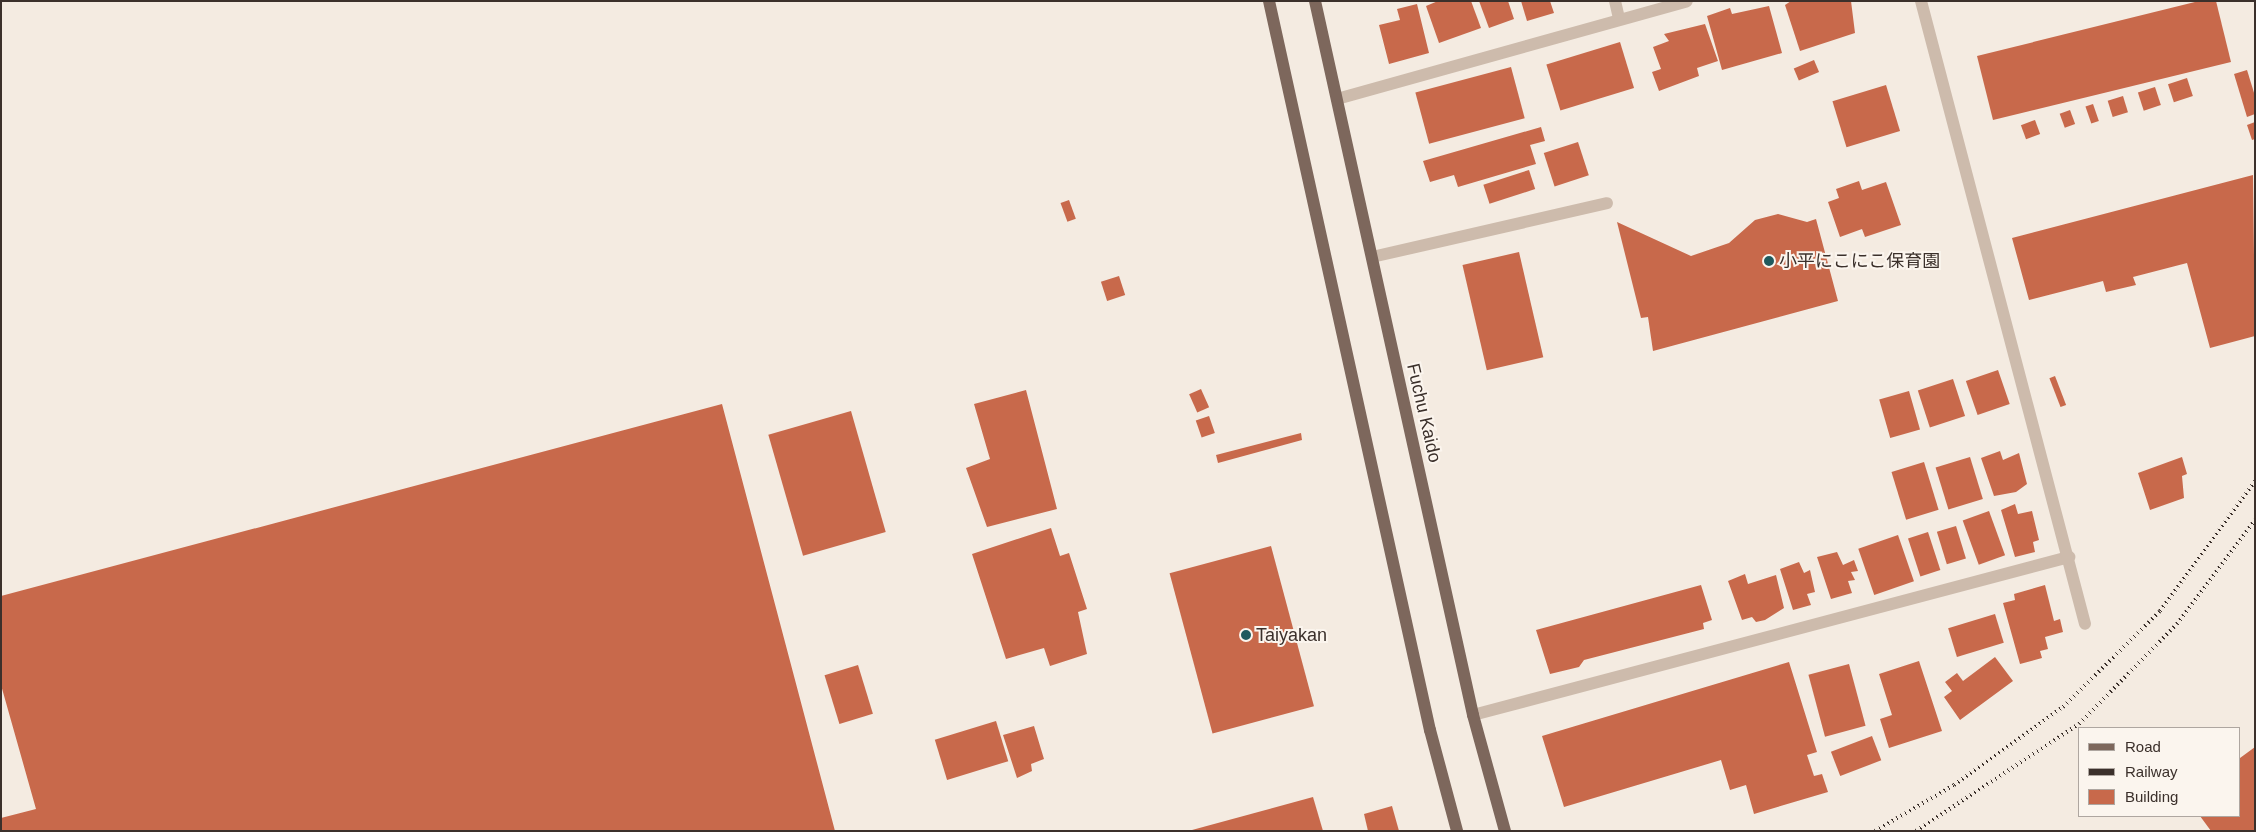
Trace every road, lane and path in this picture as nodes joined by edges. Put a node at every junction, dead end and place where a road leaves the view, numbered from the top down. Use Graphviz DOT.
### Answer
graph roads {
  1 [pos="1269,1"];
  2 [pos="1315,1"];
  3 [pos="1615,1"];
  4 [pos="1687,1"];
  5 [pos="1921,1"];
  6 [pos="1619,18"];
  7 [pos="1337,98"];
  8 [pos="1607,203"];
  9 [pos="1372,257"];
  10 [pos="2069,557"];
  11 [pos="2085,624"];
  12 [pos="1473,716"];
  13 [pos="1457,831"];
  14 [pos="1505,831"];
  1 -- 13 [label="main road"];
  2 -- 7 [label="main road, Fuchu Kaido"];
  3 -- 6 [label="street"];
  4 -- 6 [label="street"];
  5 -- 10 [label="street"];
  6 -- 7 [label="street"];
  7 -- 9 [label="main road, Fuchu Kaido"];
  8 -- 9 [label="street"];
  9 -- 12 [label="main road, Fuchu Kaido"];
  10 -- 11 [label="street"];
  10 -- 12 [label="street"];
  12 -- 14 [label="main road, Fuchu Kaido"];
}
